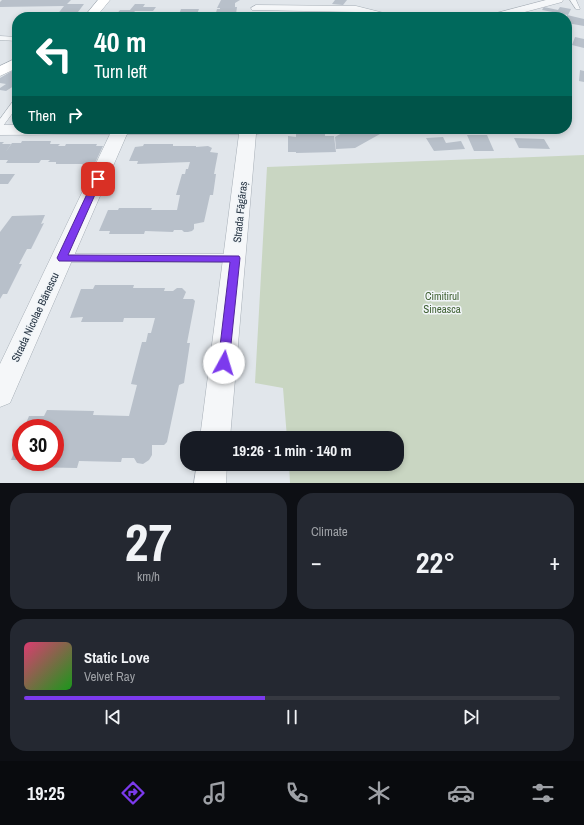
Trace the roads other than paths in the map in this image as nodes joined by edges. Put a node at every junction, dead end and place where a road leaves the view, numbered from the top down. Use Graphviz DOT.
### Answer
graph roads {
  1 [pos="104,0"];
  2 [pos="558,0"];
  3 [pos="573,0"];
  4 [pos="256,8"];
  5 [pos="578,8"];
  6 [pos="94,12"];
  7 [pos="368,12"];
  8 [pos="514,12"];
  9 [pos="0,38"];
  10 [pos="12,39"];
  11 [pos="12,65"];
  12 [pos="0,72"];
  13 [pos="12,108"];
  14 [pos="0,124"];
  15 [pos="0,130"];
  16 [pos="12,130"];
  17 [pos="119,134"];
  18 [pos="254,134"];
  19 [pos="62,258"];
  20 [pos="235,258"];
  21 [pos="6,367"];
  22 [pos="0,394"];
  23 [pos="216,431"];
  24 [pos="211,471"];
  25 [pos="210,483"];
  1 -- 6 [label="main road"];
  2 -- 8 [label="street"];
  3 -- 5 [label="lane"];
  4 -- 7 [label="street"];
  9 -- 10 [label="lane"];
  11 -- 12 [label="main road"];
  13 -- 14 [label="lane"];
  15 -- 16 [label="street"];
  17 -- 19 [label="street, Strada Nicolae Bănescu"];
  18 -- 20 [label="street, Strada Făgăraș"];
  19 -- 20 [label="lane"];
  19 -- 21 [label="street, Strada Nicolae Bănescu"];
  20 -- 23 [label="street, Strada Făgăraș"];
  21 -- 22 [label="street, Strada Nicolae Bănescu"];
  24 -- 25 [label="street"];
}
